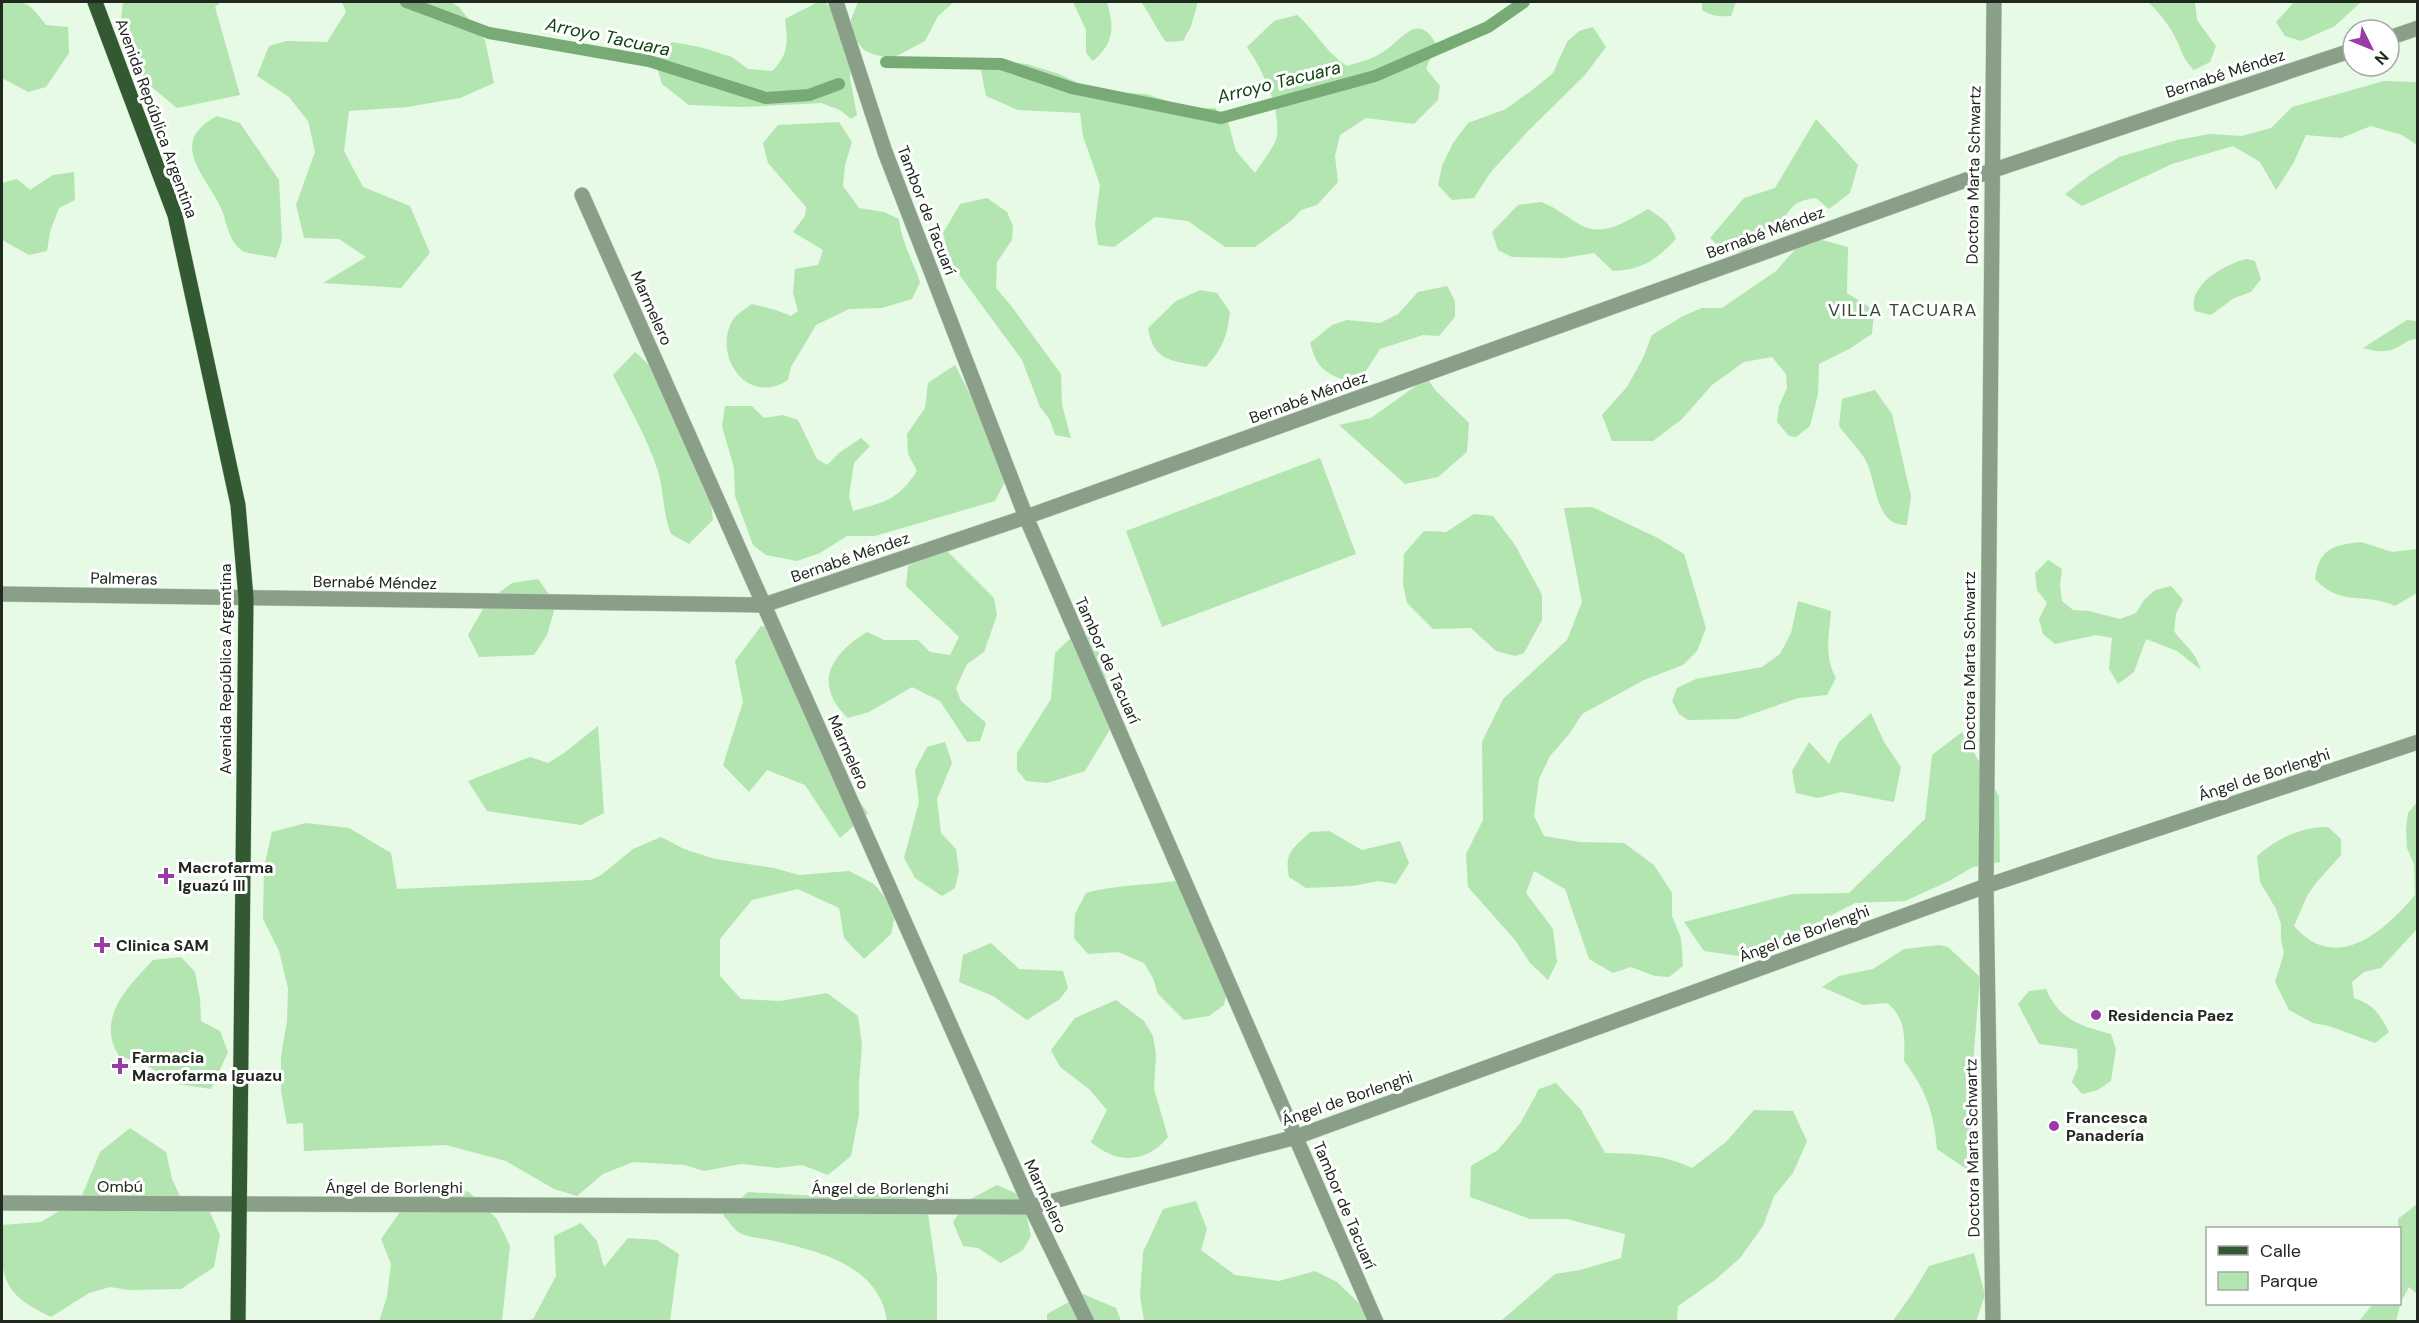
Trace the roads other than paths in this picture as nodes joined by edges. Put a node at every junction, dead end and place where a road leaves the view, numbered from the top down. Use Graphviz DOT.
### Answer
graph roads {
  1 [pos="94,2"];
  2 [pos="836,2"];
  3 [pos="1994,2"];
  4 [pos="2418,28"];
  5 [pos="2401,34"];
  6 [pos="2341,54"];
  7 [pos="1991,171"];
  8 [pos="582,195"];
  9 [pos="1026,517"];
  10 [pos="2,594"];
  11 [pos="246,598"];
  12 [pos="764,605"];
  13 [pos="2418,742"];
  14 [pos="1986,886"];
  15 [pos="1296,1137"];
  16 [pos="2,1203"];
  17 [pos="238,1204"];
  18 [pos="1031,1207"];
  19 [pos="238,1322"];
  20 [pos="1086,1322"];
  21 [pos="1376,1322"];
  22 [pos="1993,1322"];
  1 -- 11 [label="main road, Avenida República Argentina"];
  2 -- 9 [label="street, Tambor de Tacuarí"];
  3 -- 7 [label="street, Doctora Marta Schwartz"];
  4 -- 5 [label="street"];
  6 -- 7 [label="street, Bernabé Méndez"];
  7 -- 9 [label="street, Bernabé Méndez"];
  7 -- 14 [label="street, Doctora Marta Schwartz"];
  8 -- 12 [label="street, Marmelero"];
  9 -- 12 [label="street, Bernabé Méndez"];
  9 -- 15 [label="street, Tambor de Tacuarí"];
  10 -- 11 [label="street, Palmeras"];
  11 -- 12 [label="street, Bernabé Méndez"];
  11 -- 17 [label="main road, Avenida República Argentina"];
  12 -- 18 [label="street, Marmelero"];
  13 -- 14 [label="street, Ángel de Borlenghi"];
  14 -- 15 [label="street, Ángel de Borlenghi"];
  14 -- 22 [label="street, Doctora Marta Schwartz"];
  15 -- 18 [label="street, Ángel de Borlenghi"];
  15 -- 21 [label="street, Tambor de Tacuarí"];
  16 -- 17 [label="street, Ombú"];
  17 -- 18 [label="street, Ángel de Borlenghi"];
  17 -- 19 [label="main road, Avenida República Argentina"];
  18 -- 20 [label="street, Marmelero"];
}
